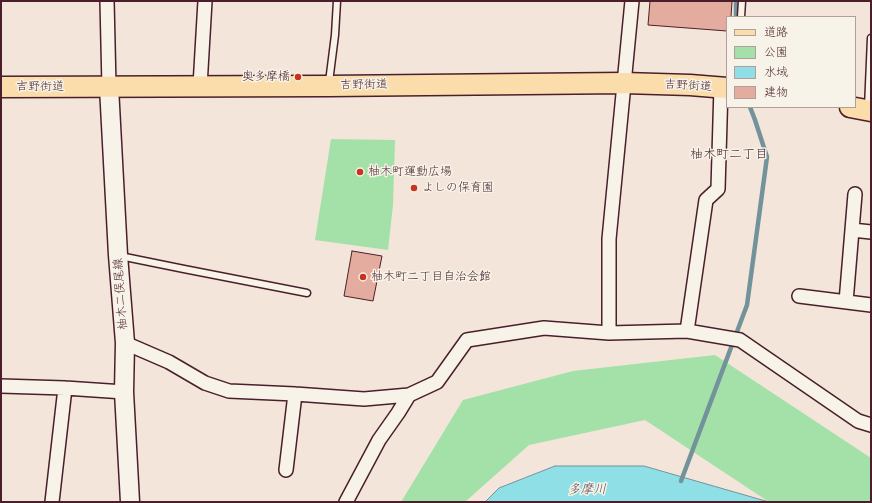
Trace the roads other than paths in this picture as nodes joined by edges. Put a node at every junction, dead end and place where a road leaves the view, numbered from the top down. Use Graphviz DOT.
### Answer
graph roads {
  1 [pos="108,1"];
  2 [pos="205,1"];
  3 [pos="337,1"];
  4 [pos="632,1"];
  5 [pos="742,1"];
  6 [pos="741,16"];
  7 [pos="871,38"];
  8 [pos="624,83"];
  9 [pos="1,86"];
  10 [pos="200,86"];
  11 [pos="328,86"];
  12 [pos="109,87"];
  13 [pos="724,88"];
  14 [pos="863,109"];
  15 [pos="855,194"];
  16 [pos="852,230"];
  17 [pos="871,232"];
  18 [pos="118,255"];
  19 [pos="307,293"];
  20 [pos="799,296"];
  21 [pos="846,302"];
  22 [pos="871,305"];
  23 [pos="687,331"];
  24 [pos="608,333"];
  25 [pos="124,343"];
  26 [pos="1,386"];
  27 [pos="66,388"];
  28 [pos="124,392"];
  29 [pos="295,394"];
  30 [pos="409,395"];
  31 [pos="871,425"];
  32 [pos="286,470"];
  33 [pos="130,501"];
  34 [pos="52,502"];
  35 [pos="346,502"];
  1 -- 12 [label="street"];
  2 -- 10 [label="street"];
  3 -- 11 [label="lane"];
  4 -- 8 [label="street"];
  5 -- 6 [label="lane"];
  7 -- 14 [label="lane"];
  8 -- 11 [label="main road, 吉野街道"];
  8 -- 13 [label="main road, 吉野街道"];
  8 -- 24 [label="street"];
  9 -- 12 [label="main road, 吉野街道"];
  10 -- 11 [label="main road, 吉野街道"];
  10 -- 12 [label="main road, 吉野街道"];
  12 -- 18 [label="main road, 柚木二俣尾線"];
  13 -- 23 [label="street"];
  15 -- 16 [label="street"];
  16 -- 17 [label="street"];
  16 -- 21 [label="street"];
  18 -- 19 [label="lane"];
  18 -- 25 [label="main road, 柚木二俣尾線"];
  20 -- 21 [label="street"];
  21 -- 22 [label="street"];
  23 -- 24 [label="street"];
  23 -- 31 [label="street"];
  24 -- 30 [label="street"];
  25 -- 28 [label="main road, 柚木二俣尾線"];
  25 -- 29 [label="street"];
  26 -- 27 [label="street"];
  27 -- 28 [label="street"];
  27 -- 34 [label="street"];
  28 -- 33 [label="main road, 柚木二俣尾線"];
  29 -- 30 [label="street"];
  29 -- 32 [label="street"];
  30 -- 35 [label="street"];
}
